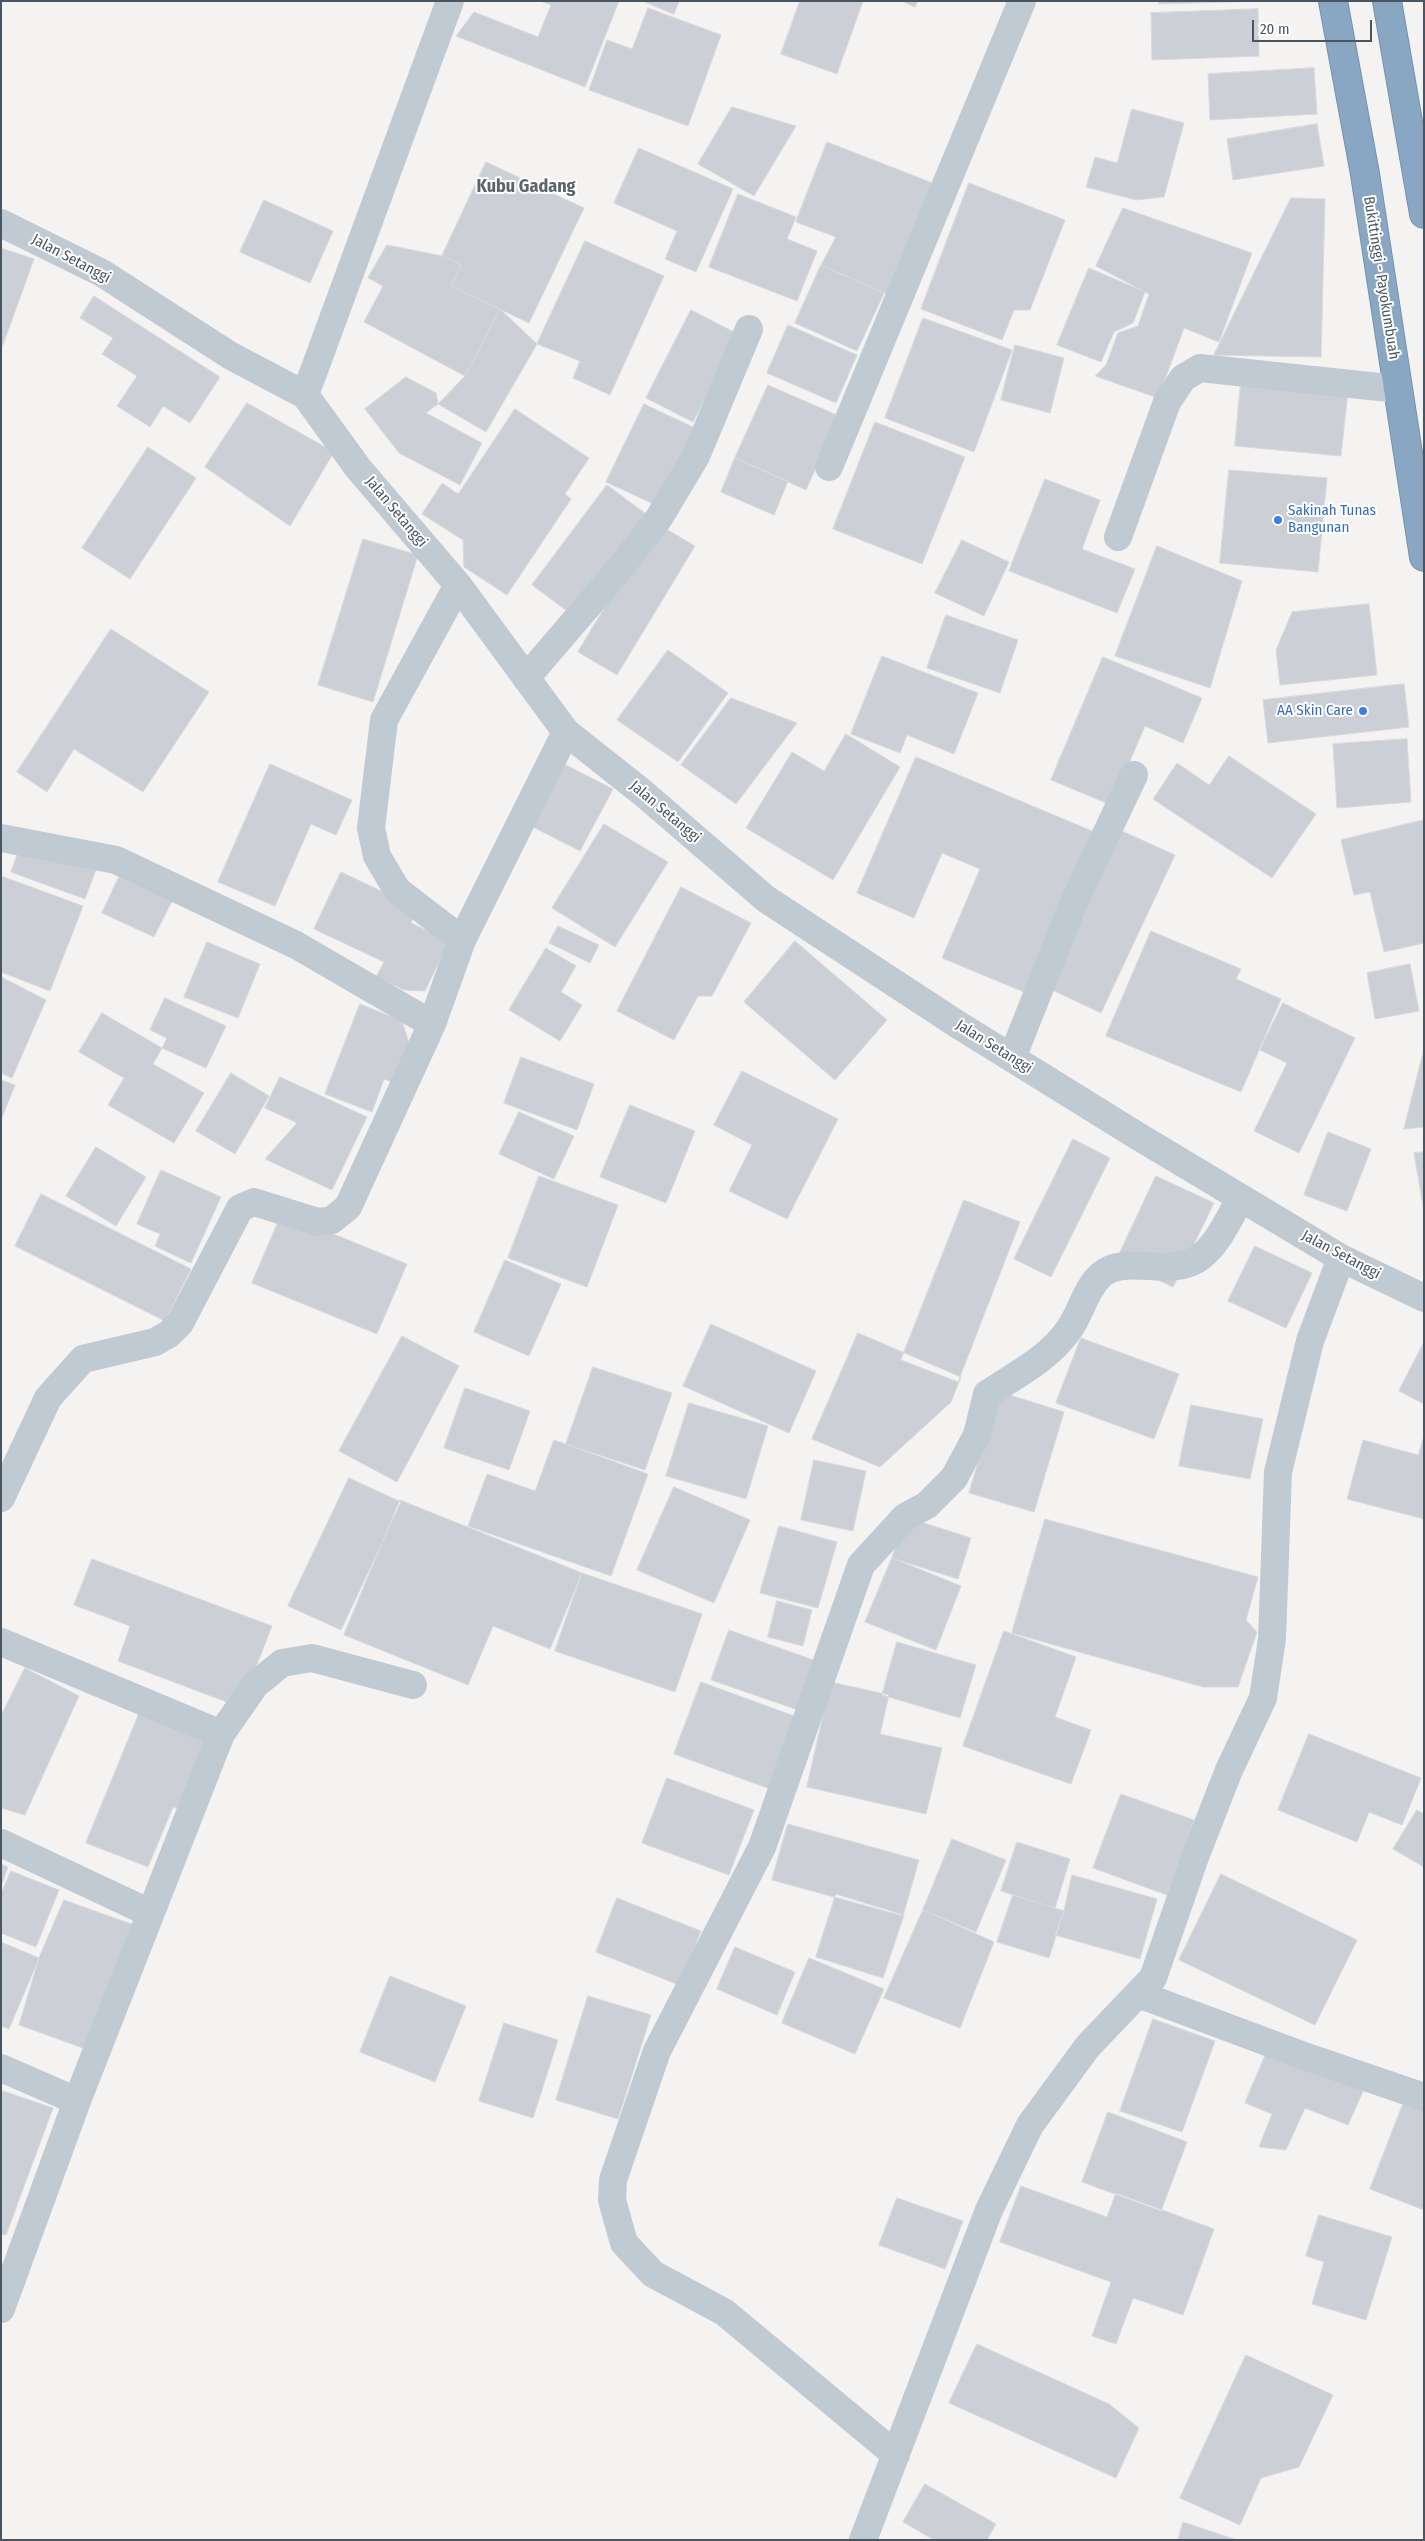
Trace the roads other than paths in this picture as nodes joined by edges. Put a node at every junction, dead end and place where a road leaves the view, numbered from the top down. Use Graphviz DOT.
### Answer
graph roads {
  1 [pos="450,1"];
  2 [pos="1022,1"];
  3 [pos="1333,1"];
  4 [pos="1387,1"];
  5 [pos="1424,214"];
  6 [pos="1,223"];
  7 [pos="749,329"];
  8 [pos="1398,389"];
  9 [pos="305,394"];
  10 [pos="828,467"];
  11 [pos="1118,537"];
  12 [pos="1424,557"];
  13 [pos="458,585"];
  14 [pos="526,678"];
  15 [pos="566,732"];
  16 [pos="1134,775"];
  17 [pos="1,838"];
  18 [pos="462,940"];
  19 [pos="432,1024"];
  20 [pos="1012,1058"];
  21 [pos="1241,1198"];
  22 [pos="1341,1258"];
  23 [pos="1424,1298"];
  24 [pos="1,1498"];
  25 [pos="1,1642"];
  26 [pos="413,1685"];
  27 [pos="221,1734"];
  28 [pos="1,1843"];
  29 [pos="150,1913"];
  30 [pos="1138,1994"];
  31 [pos="1,2068"];
  32 [pos="1424,2097"];
  33 [pos="77,2101"];
  34 [pos="3,2301"];
  35 [pos="896,2455"];
  36 [pos="863,2540"];
  1 -- 9 [label="street"];
  2 -- 10 [label="street"];
  3 -- 8 [label="highway, Bukittinggi - Payokumbuah"];
  4 -- 5 [label="highway"];
  6 -- 9 [label="street, Jalan Setanggi"];
  7 -- 14 [label="street"];
  8 -- 11 [label="street"];
  8 -- 12 [label="highway, Bukittinggi - Payokumbuah"];
  9 -- 13 [label="street, Jalan Setanggi"];
  13 -- 14 [label="street, Jalan Setanggi"];
  13 -- 18 [label="street"];
  14 -- 15 [label="street, Jalan Setanggi"];
  15 -- 18 [label="street"];
  15 -- 20 [label="street, Jalan Setanggi"];
  16 -- 20 [label="street"];
  17 -- 19 [label="street"];
  18 -- 19 [label="street"];
  19 -- 24 [label="street"];
  20 -- 21 [label="street, Jalan Setanggi"];
  21 -- 22 [label="street, Jalan Setanggi"];
  21 -- 35 [label="street"];
  22 -- 23 [label="street, Jalan Setanggi"];
  22 -- 30 [label="street"];
  25 -- 27 [label="street"];
  26 -- 27 [label="street"];
  27 -- 29 [label="street"];
  28 -- 29 [label="street"];
  29 -- 33 [label="street"];
  30 -- 32 [label="street"];
  30 -- 35 [label="street"];
  31 -- 33 [label="street"];
  33 -- 34 [label="street"];
  35 -- 36 [label="street"];
}
